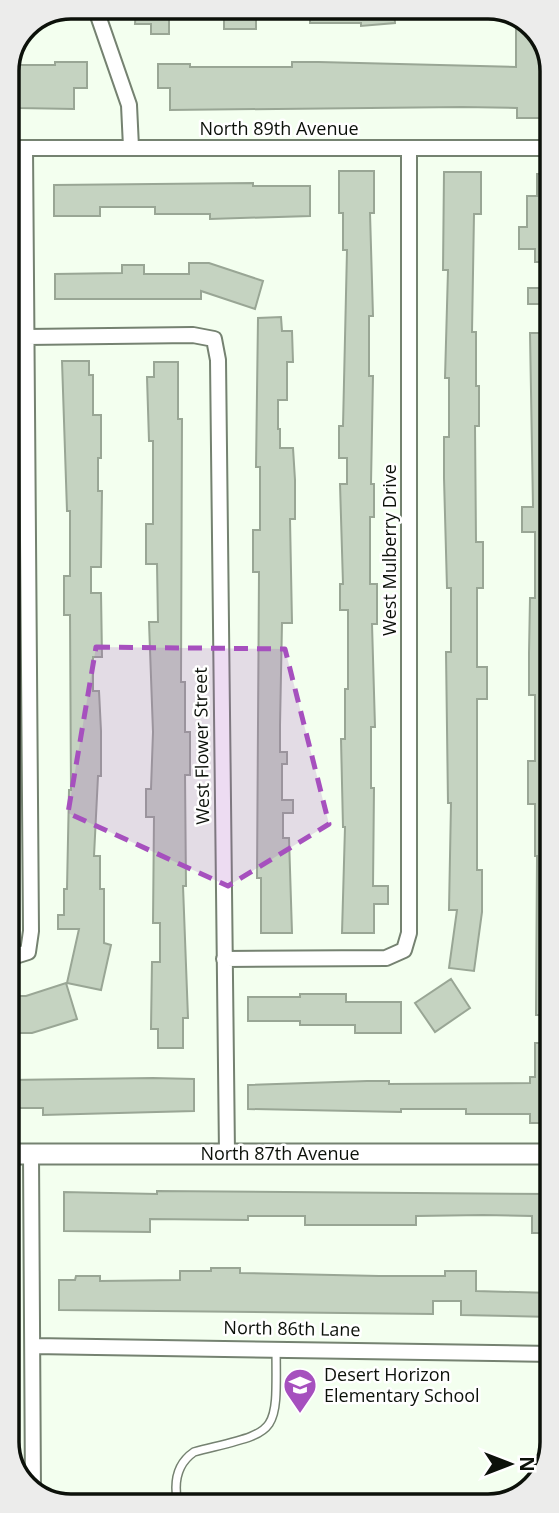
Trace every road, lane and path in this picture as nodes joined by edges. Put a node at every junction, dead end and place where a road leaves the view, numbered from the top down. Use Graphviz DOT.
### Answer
graph roads {
  1 [pos="99,20"];
  2 [pos="131,147"];
  3 [pos="19,148"];
  4 [pos="25,148"];
  5 [pos="540,148"];
  6 [pos="409,149"];
  7 [pos="27,337"];
  8 [pos="19,955"];
  9 [pos="224,959"];
  10 [pos="19,1154"];
  11 [pos="31,1154"];
  12 [pos="227,1154"];
  13 [pos="540,1154"];
  14 [pos="33,1346"];
  15 [pos="276,1349"];
  16 [pos="540,1354"];
  17 [pos="33,1478"];
  18 [pos="177,1494"];
  1 -- 2 [label="street"];
  2 -- 4 [label="street, North 89th Avenue"];
  2 -- 6 [label="street, North 89th Avenue"];
  3 -- 4 [label="street, North 89th Avenue"];
  4 -- 7 [label="street"];
  5 -- 6 [label="street, North 89th Avenue"];
  6 -- 9 [label="street, West Mulberry Drive"];
  7 -- 8 [label="street"];
  7 -- 9 [label="street, West Flower Street"];
  9 -- 12 [label="street, West Flower Street"];
  10 -- 11 [label="street, North 87th Avenue"];
  11 -- 12 [label="street, North 87th Avenue"];
  11 -- 14 [label="street"];
  12 -- 13 [label="street, North 87th Avenue"];
  14 -- 15 [label="street, North 86th Lane"];
  14 -- 17 [label="street"];
  15 -- 16 [label="street, North 86th Lane"];
  15 -- 18 [label="lane"];
}
